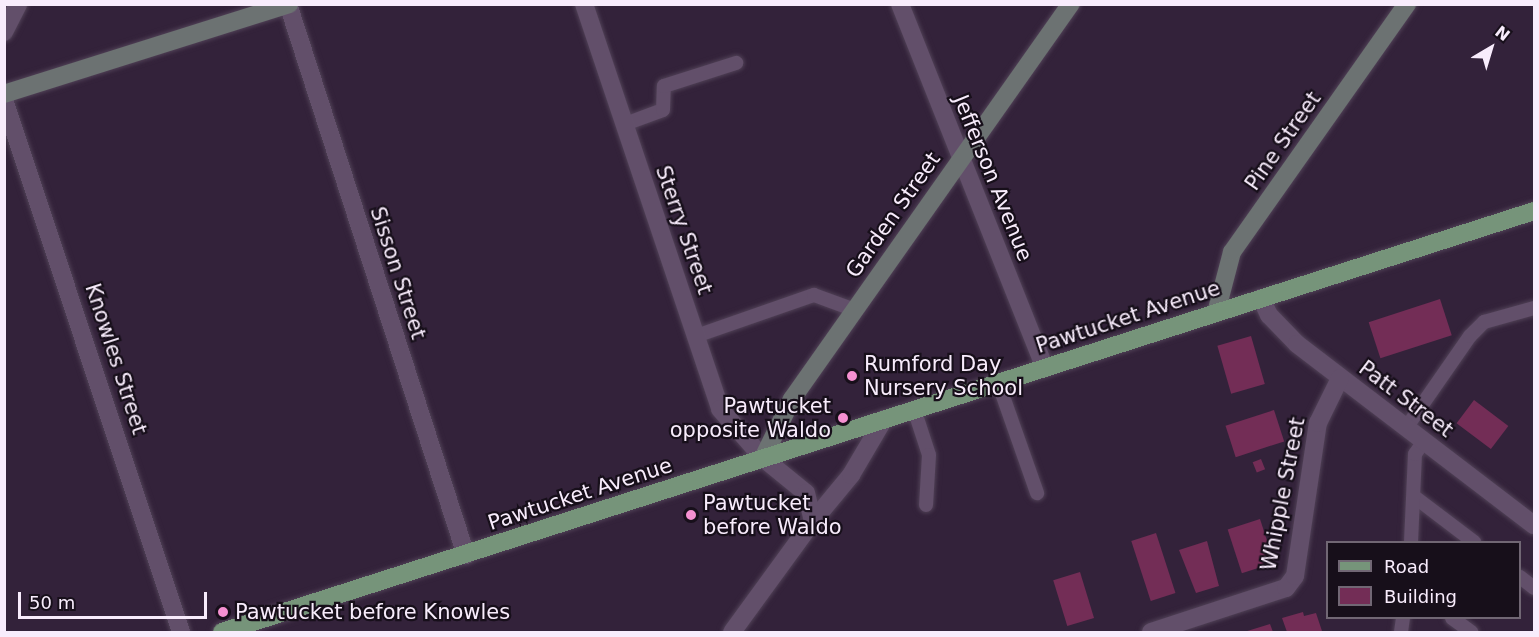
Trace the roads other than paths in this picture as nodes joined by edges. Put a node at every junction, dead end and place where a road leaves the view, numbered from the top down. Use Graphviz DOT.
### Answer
graph roads {
  1 [pos="18,4"];
  2 [pos="584,4"];
  3 [pos="900,4"];
  4 [pos="1071,4"];
  5 [pos="1407,4"];
  6 [pos="288,5"];
  7 [pos="4,32"];
  8 [pos="736,63"];
  9 [pos="4,94"];
  10 [pos="4,100"];
  11 [pos="625,124"];
  12 [pos="960,159"];
  13 [pos="1534,211"];
  14 [pos="1261,298"];
  15 [pos="1534,308"];
  16 [pos="855,310"];
  17 [pos="1216,313"];
  18 [pos="696,336"];
  19 [pos="1045,368"];
  20 [pos="1340,378"];
  21 [pos="998,382"];
  22 [pos="914,409"];
  23 [pos="884,419"];
  24 [pos="1406,428"];
  25 [pos="1424,441"];
  26 [pos="763,458"];
  27 [pos="1036,493"];
  28 [pos="1416,498"];
  29 [pos="926,505"];
  30 [pos="813,521"];
  31 [pos="1534,525"];
  32 [pos="1411,541"];
  33 [pos="1471,541"];
  34 [pos="466,555"];
  35 [pos="1521,578"];
  36 [pos="1534,588"];
  37 [pos="1453,619"];
  38 [pos="181,633"];
  39 [pos="222,633"];
  40 [pos="732,633"];
  41 [pos="1151,633"];
  42 [pos="1471,633"];
  1 -- 7 [label="street"];
  2 -- 11 [label="street, Sterry Street"];
  3 -- 12 [label="street, Jefferson Avenue"];
  4 -- 12 [label="main road, Garden Street"];
  5 -- 17 [label="main road, Pine Street"];
  6 -- 9 [label="main road"];
  6 -- 34 [label="street, Sisson Street"];
  8 -- 11 [label="lane"];
  10 -- 38 [label="street, Knowles Street"];
  11 -- 18 [label="street, Sterry Street"];
  12 -- 16 [label="main road, Garden Street"];
  12 -- 19 [label="street, Jefferson Avenue"];
  13 -- 14 [label="main road, Pawtucket Avenue"];
  14 -- 17 [label="main road, Pawtucket Avenue"];
  14 -- 20 [label="street, Patt Street"];
  15 -- 24 [label="lane"];
  16 -- 18 [label="lane"];
  16 -- 26 [label="main road, Garden Street"];
  17 -- 19 [label="main road, Pawtucket Avenue"];
  18 -- 26 [label="street, Sterry Street"];
  19 -- 21 [label="main road, Pawtucket Avenue"];
  20 -- 24 [label="street, Patt Street"];
  20 -- 41 [label="street, Whipple Street"];
  21 -- 22 [label="main road, Pawtucket Avenue"];
  21 -- 27 [label="lane"];
  22 -- 23 [label="main road, Pawtucket Avenue"];
  22 -- 29 [label="lane"];
  23 -- 26 [label="main road, Pawtucket Avenue"];
  23 -- 30 [label="street"];
  24 -- 25 [label="street, Patt Street"];
  25 -- 28 [label="lane"];
  25 -- 31 [label="street, Patt Street"];
  26 -- 30 [label="street, Sterry Street"];
  26 -- 34 [label="main road, Pawtucket Avenue"];
  28 -- 32 [label="lane"];
  28 -- 33 [label="lane"];
  30 -- 40 [label="street"];
  34 -- 39 [label="main road, Pawtucket Avenue"];
  35 -- 36 [label="lane"];
  37 -- 42 [label="lane"];
}
